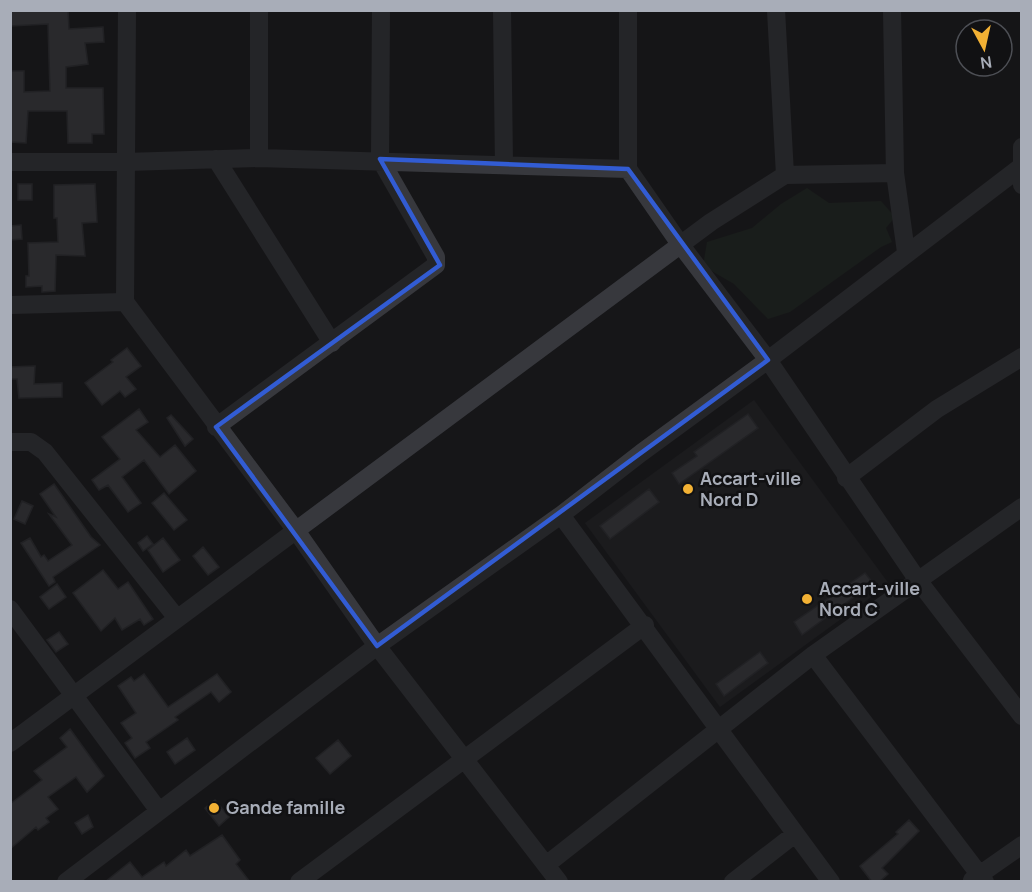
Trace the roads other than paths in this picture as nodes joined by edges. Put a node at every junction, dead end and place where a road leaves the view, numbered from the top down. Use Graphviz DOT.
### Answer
graph roads {
  1 [pos="127,10"];
  2 [pos="259,10"];
  3 [pos="381,10"];
  4 [pos="502,10"];
  5 [pos="628,10"];
  6 [pos="776,10"];
  7 [pos="892,10"];
  8 [pos="1022,147"];
  9 [pos="259,158"];
  10 [pos="216,159"];
  11 [pos="380,159"];
  12 [pos="10,162"];
  13 [pos="126,162"];
  14 [pos="504,165"];
  15 [pos="1021,166"];
  16 [pos="628,169"];
  17 [pos="895,173"];
  18 [pos="785,175"];
  19 [pos="1022,185"];
  20 [pos="680,244"];
  21 [pos="906,252"];
  22 [pos="125,303"];
  23 [pos="10,305"];
  24 [pos="332,343"];
  25 [pos="1022,357"];
  26 [pos="768,360"];
  27 [pos="216,427"];
  28 [pos="10,442"];
  29 [pos="846,477"];
  30 [pos="1022,507"];
  31 [pos="561,515"];
  32 [pos="297,532"];
  33 [pos="917,579"];
  34 [pos="10,609"];
  35 [pos="176,618"];
  36 [pos="645,625"];
  37 [pos="377,646"];
  38 [pos="813,655"];
  39 [pos="75,696"];
  40 [pos="1022,716"];
  41 [pos="720,728"];
  42 [pos="10,743"];
  43 [pos="465,759"];
  44 [pos="159,811"];
  45 [pos="795,834"];
  46 [pos="1022,845"];
  47 [pos="546,865"];
  48 [pos="322,875"];
  49 [pos="978,879"];
  50 [pos="66,882"];
  51 [pos="299,882"];
  52 [pos="559,882"];
  53 [pos="733,882"];
  54 [pos="831,882"];
  1 -- 13 [label="street"];
  2 -- 9 [label="street"];
  3 -- 11 [label="street"];
  4 -- 14 [label="street"];
  5 -- 16 [label="street"];
  6 -- 18 [label="street"];
  7 -- 17 [label="street"];
  8 -- 15 [label="street"];
  9 -- 10 [label="street"];
  9 -- 11 [label="street"];
  10 -- 13 [label="street"];
  10 -- 24 [label="street"];
  11 -- 14 [label="street"];
  11 -- 24 [label="street"];
  12 -- 13 [label="street"];
  13 -- 22 [label="street"];
  14 -- 16 [label="street"];
  15 -- 19 [label="street"];
  15 -- 21 [label="street"];
  16 -- 20 [label="street"];
  17 -- 18 [label="street"];
  17 -- 21 [label="street"];
  18 -- 20 [label="street"];
  20 -- 26 [label="street"];
  20 -- 32 [label="street"];
  21 -- 26 [label="street"];
  22 -- 23 [label="street"];
  22 -- 27 [label="street"];
  24 -- 27 [label="street"];
  25 -- 29 [label="street"];
  26 -- 29 [label="street"];
  26 -- 31 [label="street"];
  27 -- 32 [label="street"];
  28 -- 35 [label="street"];
  29 -- 33 [label="street"];
  30 -- 33 [label="street"];
  31 -- 36 [label="street"];
  31 -- 37 [label="street"];
  32 -- 35 [label="street"];
  32 -- 37 [label="street"];
  33 -- 38 [label="street"];
  33 -- 40 [label="street"];
  34 -- 39 [label="street"];
  35 -- 39 [label="street"];
  36 -- 41 [label="street"];
  36 -- 43 [label="street"];
  37 -- 43 [label="street"];
  37 -- 44 [label="street"];
  38 -- 41 [label="street"];
  38 -- 49 [label="street"];
  39 -- 42 [label="street"];
  39 -- 44 [label="street"];
  41 -- 45 [label="street"];
  41 -- 47 [label="street"];
  43 -- 47 [label="street"];
  43 -- 48 [label="street"];
  44 -- 50 [label="street"];
  45 -- 53 [label="street"];
  45 -- 54 [label="street"];
  46 -- 49 [label="street"];
  47 -- 52 [label="street"];
  48 -- 51 [label="street"];
}
